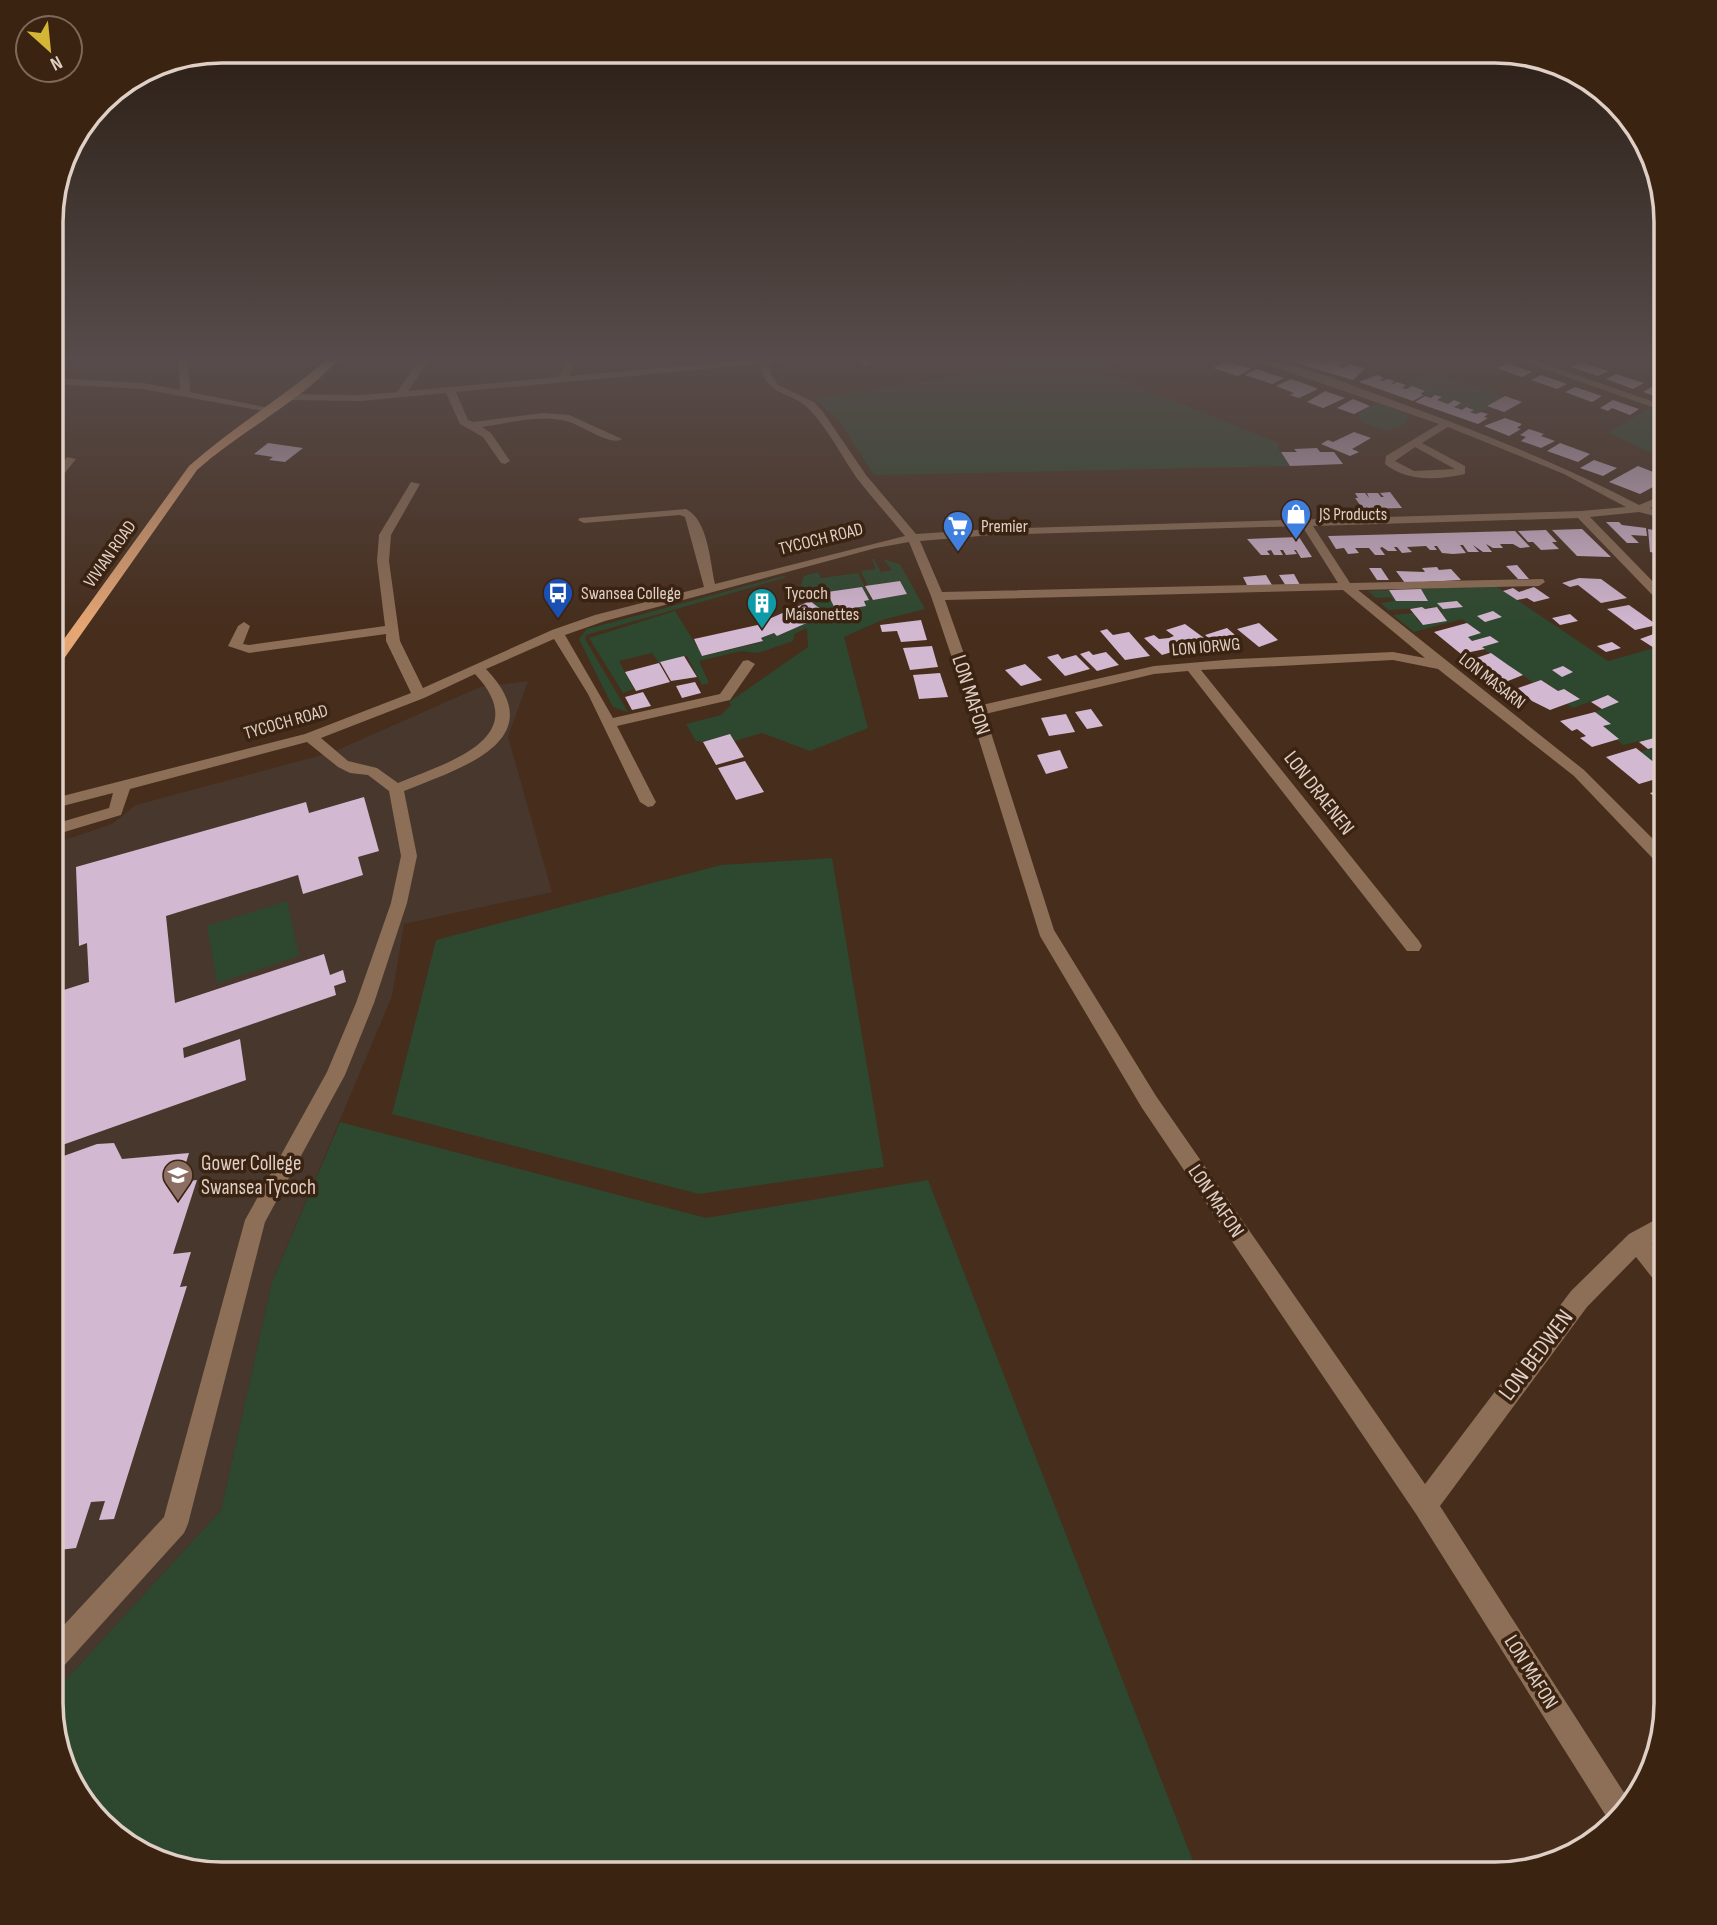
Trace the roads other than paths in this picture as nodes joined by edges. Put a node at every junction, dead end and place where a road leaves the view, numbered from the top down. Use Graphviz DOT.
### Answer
graph roads {
  1 [pos="213,450"];
  2 [pos="497,450"];
  3 [pos="844,450"];
  4 [pos="1406,450"];
  5 [pos="1428,450"];
  6 [pos="1513,450"];
  7 [pos="71,459"];
  8 [pos="505,461"];
  9 [pos="63,469"];
  10 [pos="415,484"];
  11 [pos="1654,502"];
  12 [pos="1639,509"];
  13 [pos="1654,513"];
  14 [pos="1581,514"];
  15 [pos="584,520"];
  16 [pos="1304,522"];
  17 [pos="913,538"];
  18 [pos="1539,582"];
  19 [pos="710,587"];
  20 [pos="1347,587"];
  21 [pos="1654,590"];
  22 [pos="937,596"];
  23 [pos="244,626"];
  24 [pos="391,629"];
  25 [pos="557,633"];
  26 [pos="63,650"];
  27 [pos="748,664"];
  28 [pos="1441,665"];
  29 [pos="1192,667"];
  30 [pos="479,670"];
  31 [pos="419,695"];
  32 [pos="976,711"];
  33 [pos="609,723"];
  34 [pos="310,737"];
  35 [pos="123,785"];
  36 [pos="396,789"];
  37 [pos="63,801"];
  38 [pos="648,802"];
  39 [pos="63,827"];
  40 [pos="1654,850"];
  41 [pos="1413,946"];
  42 [pos="1654,1230"];
  43 [pos="1637,1241"];
  44 [pos="1654,1263"];
  45 [pos="1425,1505"];
  46 [pos="63,1646"];
  47 [pos="1616,1807"];
  1 -- 26 [label="main road, VIVIAN ROAD"];
  2 -- 8 [label="street"];
  3 -- 17 [label="street, LON MAFON"];
  4 -- 5 [label="street"];
  6 -- 12 [label="street"];
  7 -- 9 [label="street"];
  10 -- 24 [label="street"];
  11 -- 12 [label="street"];
  12 -- 13 [label="street"];
  12 -- 14 [label="street, TYCOCH ROAD"];
  14 -- 16 [label="street, TYCOCH ROAD"];
  14 -- 21 [label="street"];
  15 -- 19 [label="street"];
  16 -- 17 [label="street, TYCOCH ROAD"];
  16 -- 20 [label="street, LON MASARN"];
  17 -- 19 [label="street, TYCOCH ROAD"];
  17 -- 22 [label="street, LON MAFON"];
  18 -- 20 [label="street"];
  19 -- 25 [label="street, TYCOCH ROAD"];
  20 -- 22 [label="street"];
  20 -- 28 [label="street, LON MASARN"];
  22 -- 32 [label="street, LON MAFON"];
  23 -- 24 [label="street"];
  24 -- 31 [label="street"];
  25 -- 30 [label="street, TYCOCH ROAD"];
  25 -- 33 [label="street"];
  27 -- 33 [label="street"];
  28 -- 29 [label="street, LON IORWG"];
  28 -- 40 [label="street, LON MASARN"];
  29 -- 32 [label="street, LON IORWG"];
  29 -- 41 [label="street, LON DRAENEN"];
  30 -- 31 [label="street, TYCOCH ROAD"];
  30 -- 36 [label="street"];
  31 -- 34 [label="street, TYCOCH ROAD"];
  32 -- 45 [label="street, LON MAFON"];
  33 -- 38 [label="street"];
  34 -- 35 [label="street, TYCOCH ROAD"];
  34 -- 36 [label="street"];
  35 -- 37 [label="street, TYCOCH ROAD"];
  35 -- 39 [label="street"];
  36 -- 46 [label="street"];
  42 -- 43 [label="street, LON BEDWEN"];
  43 -- 44 [label="street"];
  43 -- 45 [label="street, LON BEDWEN"];
  45 -- 47 [label="street, LON MAFON"];
}
